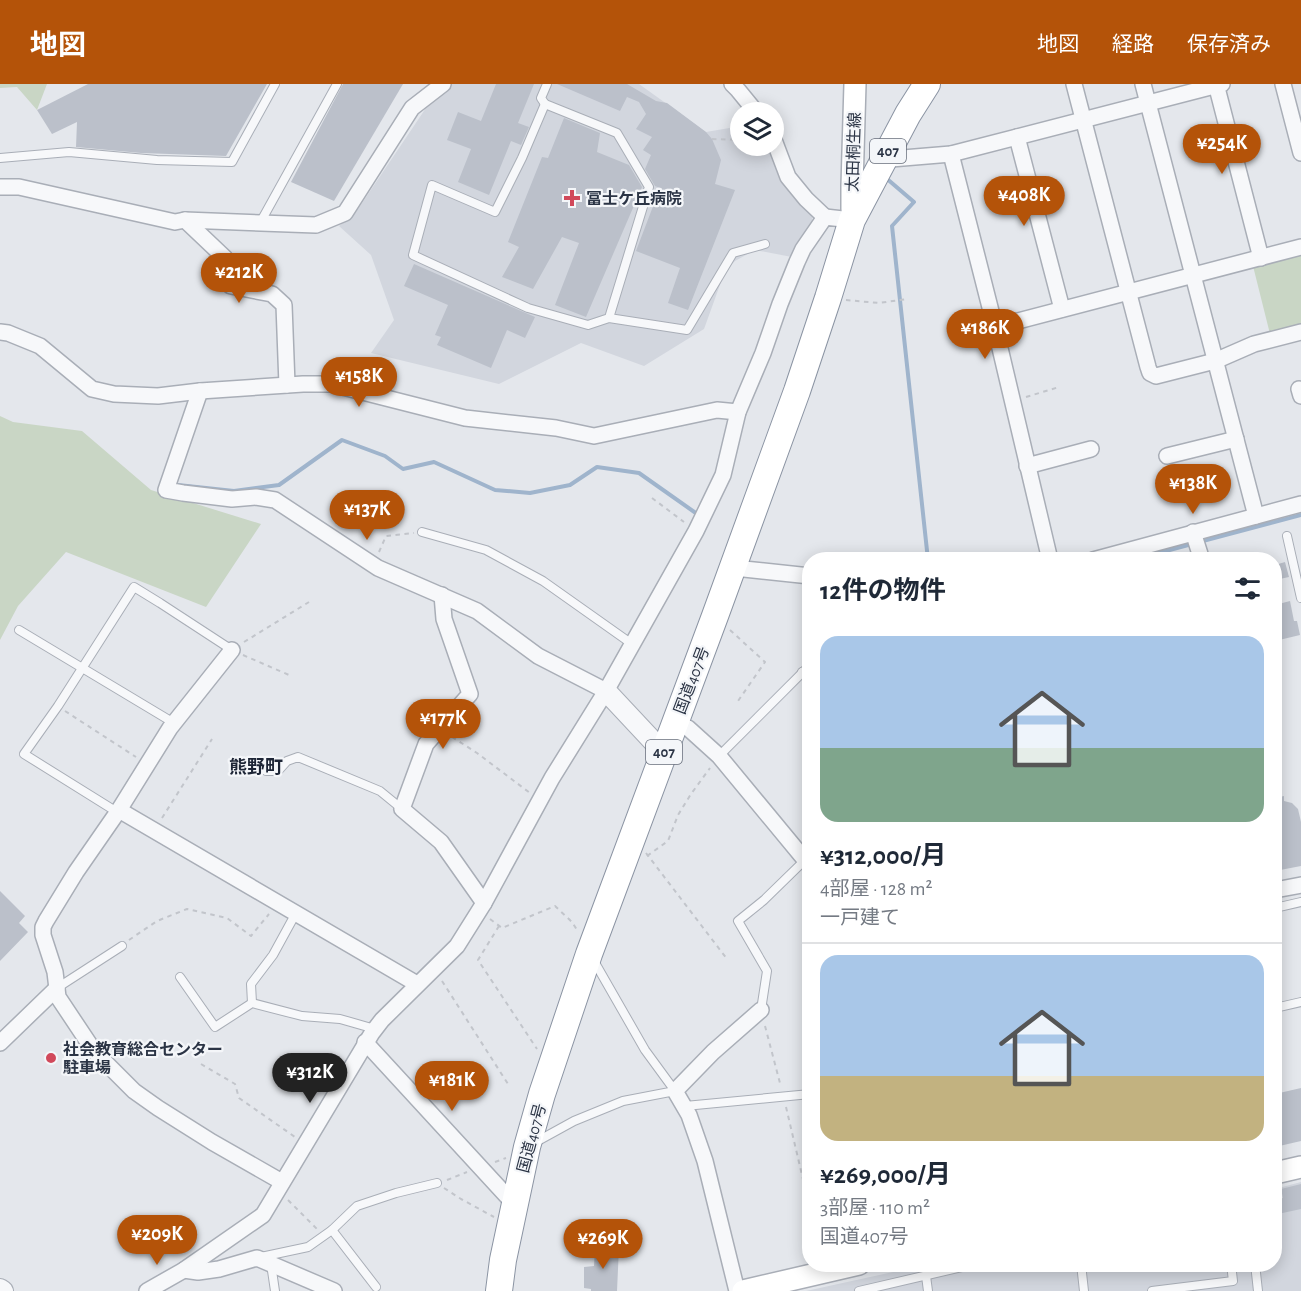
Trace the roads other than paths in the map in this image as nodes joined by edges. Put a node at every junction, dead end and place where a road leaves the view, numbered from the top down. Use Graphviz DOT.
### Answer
graph roads {
  1 [pos="275,84"];
  2 [pos="337,84"];
  3 [pos="443,84"];
  4 [pos="547,84"];
  5 [pos="732,84"];
  6 [pos="855,84"];
  7 [pos="927,84"];
  8 [pos="1074,84"];
  9 [pos="1143,84"];
  10 [pos="1218,84"];
  11 [pos="1283,84"];
  12 [pos="748,102"];
  13 [pos="1148,103"];
  14 [pos="545,104"];
  15 [pos="1083,120"];
  16 [pos="1017,137"];
  17 [pos="1301,153"];
  18 [pos="951,154"];
  19 [pos="780,156"];
  20 [pos="885,156"];
  21 [pos="0,158"];
  22 [pos="0,187"];
  23 [pos="825,217"];
  24 [pos="185,220"];
  25 [pos="852,220"];
  26 [pos="260,223"];
  27 [pos="765,244"];
  28 [pos="1301,248"];
  29 [pos="1261,258"];
  30 [pos="1193,275"];
  31 [pos="1128,292"];
  32 [pos="1062,309"];
  33 [pos="609,318"];
  34 [pos="995,327"];
  35 [pos="0,332"];
  36 [pos="1301,332"];
  37 [pos="1215,361"];
  38 [pos="287,385"];
  39 [pos="200,391"];
  40 [pos="738,412"];
  41 [pos="1236,439"];
  42 [pos="1091,449"];
  43 [pos="1167,456"];
  44 [pos="1027,466"];
  45 [pos="1301,504"];
  46 [pos="1256,516"];
  47 [pos="422,532"];
  48 [pos="1193,532"];
  49 [pos="1287,536"];
  50 [pos="1048,552"];
  51 [pos="1122,552"];
  52 [pos="1199,552"];
  53 [pos="732,566"];
  54 [pos="802,575"];
  55 [pos="442,595"];
  56 [pos="1301,598"];
  57 [pos="19,630"];
  58 [pos="633,644"];
  59 [pos="232,650"];
  60 [pos="82,668"];
  61 [pos="802,672"];
  62 [pos="606,691"];
  63 [pos="174,723"];
  64 [pos="675,724"];
  65 [pos="664,753"];
  66 [pos="719,756"];
  67 [pos="257,761"];
  68 [pos="402,809"];
  69 [pos="118,811"];
  70 [pos="802,856"];
  71 [pos="802,868"];
  72 [pos="1301,885"];
  73 [pos="1282,889"];
  74 [pos="1301,902"];
  75 [pos="1282,906"];
  76 [pos="482,907"];
  77 [pos="296,913"];
  78 [pos="122,946"];
  79 [pos="590,954"];
  80 [pos="180,977"];
  81 [pos="417,984"];
  82 [pos="57,988"];
  83 [pos="252,1002"];
  84 [pos="1301,1002"];
  85 [pos="1282,1006"];
  86 [pos="761,1010"];
  87 [pos="375,1029"];
  88 [pos="365,1042"];
  89 [pos="0,1043"];
  90 [pos="675,1091"];
  91 [pos="802,1095"];
  92 [pos="683,1106"];
  93 [pos="527,1147"];
  94 [pos="1301,1167"];
  95 [pos="1282,1171"];
  96 [pos="437,1183"];
  97 [pos="280,1186"];
  98 [pos="512,1215"];
  99 [pos="332,1230"];
  100 [pos="263,1261"];
  101 [pos="184,1270"];
  102 [pos="824,1272"];
  103 [pos="942,1272"];
  104 [pos="1082,1272"];
  105 [pos="1232,1272"];
  106 [pos="1256,1272"];
  107 [pos="926,1276"];
  108 [pos="376,1287"];
  109 [pos="147,1291"];
  110 [pos="275,1291"];
  111 [pos="334,1291"];
  112 [pos="499,1291"];
  113 [pos="737,1291"];
  114 [pos="742,1291"];
  115 [pos="858,1291"];
  116 [pos="928,1291"];
  117 [pos="1084,1291"];
  118 [pos="1152,1291"];
  119 [pos="1258,1291"];
  1 -- 21 [label="lane"];
  2 -- 26 [label="lane"];
  3 -- 26 [label="street"];
  4 -- 14 [label="lane"];
  5 -- 12 [label="street"];
  6 -- 25 [label="main road, 太田桐生線"];
  7 -- 20 [label="highway, 国道407号 / 407"];
  8 -- 15 [label="street"];
  9 -- 13 [label="street"];
  10 -- 13 [label="street"];
  10 -- 29 [label="street"];
  11 -- 17 [label="street"];
  13 -- 15 [label="street"];
  13 -- 30 [label="street"];
  14 -- 33 [label="lane"];
  14 -- 33 [label="lane"];
  15 -- 16 [label="street"];
  15 -- 31 [label="street"];
  16 -- 18 [label="street"];
  16 -- 32 [label="street"];
  18 -- 20 [label="street"];
  18 -- 34 [label="street"];
  19 -- 23 [label="street"];
  20 -- 25 [label="highway, 国道407号 / 407"];
  22 -- 24 [label="street"];
  23 -- 25 [label="street"];
  23 -- 40 [label="street"];
  24 -- 26 [label="street"];
  24 -- 38 [label="street"];
  25 -- 53 [label="highway, 国道407号 / 407"];
  27 -- 33 [label="lane"];
  28 -- 29 [label="street"];
  29 -- 30 [label="street"];
  30 -- 31 [label="street"];
  30 -- 37 [label="street"];
  31 -- 32 [label="street"];
  31 -- 37 [label="street"];
  32 -- 34 [label="street"];
  34 -- 44 [label="street"];
  35 -- 39 [label="street"];
  36 -- 37 [label="street"];
  37 -- 41 [label="street"];
  38 -- 39 [label="street"];
  38 -- 40 [label="street"];
  39 -- 55 [label="street"];
  40 -- 58 [label="street"];
  41 -- 43 [label="street"];
  41 -- 46 [label="street"];
  42 -- 44 [label="street"];
  44 -- 50 [label="street"];
  45 -- 46 [label="street"];
  46 -- 48 [label="street"];
  47 -- 58 [label="lane"];
  48 -- 51 [label="street"];
  48 -- 52 [label="street"];
  49 -- 56 [label="lane"];
  53 -- 54 [label="street"];
  53 -- 64 [label="highway, 国道407号 / 407"];
  55 -- 62 [label="street"];
  55 -- 68 [label="street"];
  57 -- 60 [label="lane"];
  58 -- 62 [label="street"];
  59 -- 60 [label="lane"];
  59 -- 63 [label="street"];
  60 -- 63 [label="lane"];
  60 -- 69 [label="lane"];
  61 -- 66 [label="lane"];
  62 -- 65 [label="street"];
  62 -- 76 [label="street"];
  63 -- 69 [label="street"];
  64 -- 65 [label="highway, 国道407号 / 407"];
  64 -- 66 [label="street"];
  65 -- 79 [label="highway, 国道407号 / 407"];
  66 -- 70 [label="street"];
  67 -- 68 [label="lane"];
  68 -- 76 [label="street"];
  69 -- 77 [label="street"];
  69 -- 82 [label="street"];
  71 -- 86 [label="lane"];
  72 -- 73 [label="street"];
  74 -- 75 [label="lane"];
  76 -- 81 [label="street"];
  77 -- 81 [label="street"];
  77 -- 83 [label="lane"];
  78 -- 82 [label="lane"];
  79 -- 90 [label="lane"];
  79 -- 93 [label="highway, 国道407号 / 407"];
  80 -- 83 [label="lane"];
  81 -- 87 [label="street"];
  82 -- 89 [label="street"];
  82 -- 97 [label="street"];
  83 -- 87 [label="lane"];
  84 -- 85 [label="lane"];
  86 -- 90 [label="street"];
  87 -- 88 [label="street"];
  88 -- 97 [label="street"];
  88 -- 98 [label="street"];
  90 -- 92 [label="street"];
  90 -- 93 [label="lane"];
  91 -- 92 [label="lane"];
  92 -- 113 [label="street"];
  93 -- 98 [label="highway, 国道407号 / 407"];
  94 -- 95 [label="main road"];
  96 -- 99 [label="lane"];
  97 -- 101 [label="street"];
  98 -- 112 [label="highway, 国道407号 / 407"];
  99 -- 100 [label="lane"];
  99 -- 108 [label="lane"];
  100 -- 101 [label="street"];
  100 -- 110 [label="lane"];
  100 -- 111 [label="street"];
  101 -- 109 [label="street"];
  102 -- 114 [label="main road"];
  103 -- 107 [label="lane"];
  104 -- 117 [label="lane"];
  105 -- 118 [label="lane"];
  106 -- 119 [label="lane"];
  107 -- 115 [label="lane"];
  107 -- 116 [label="lane"];
}
